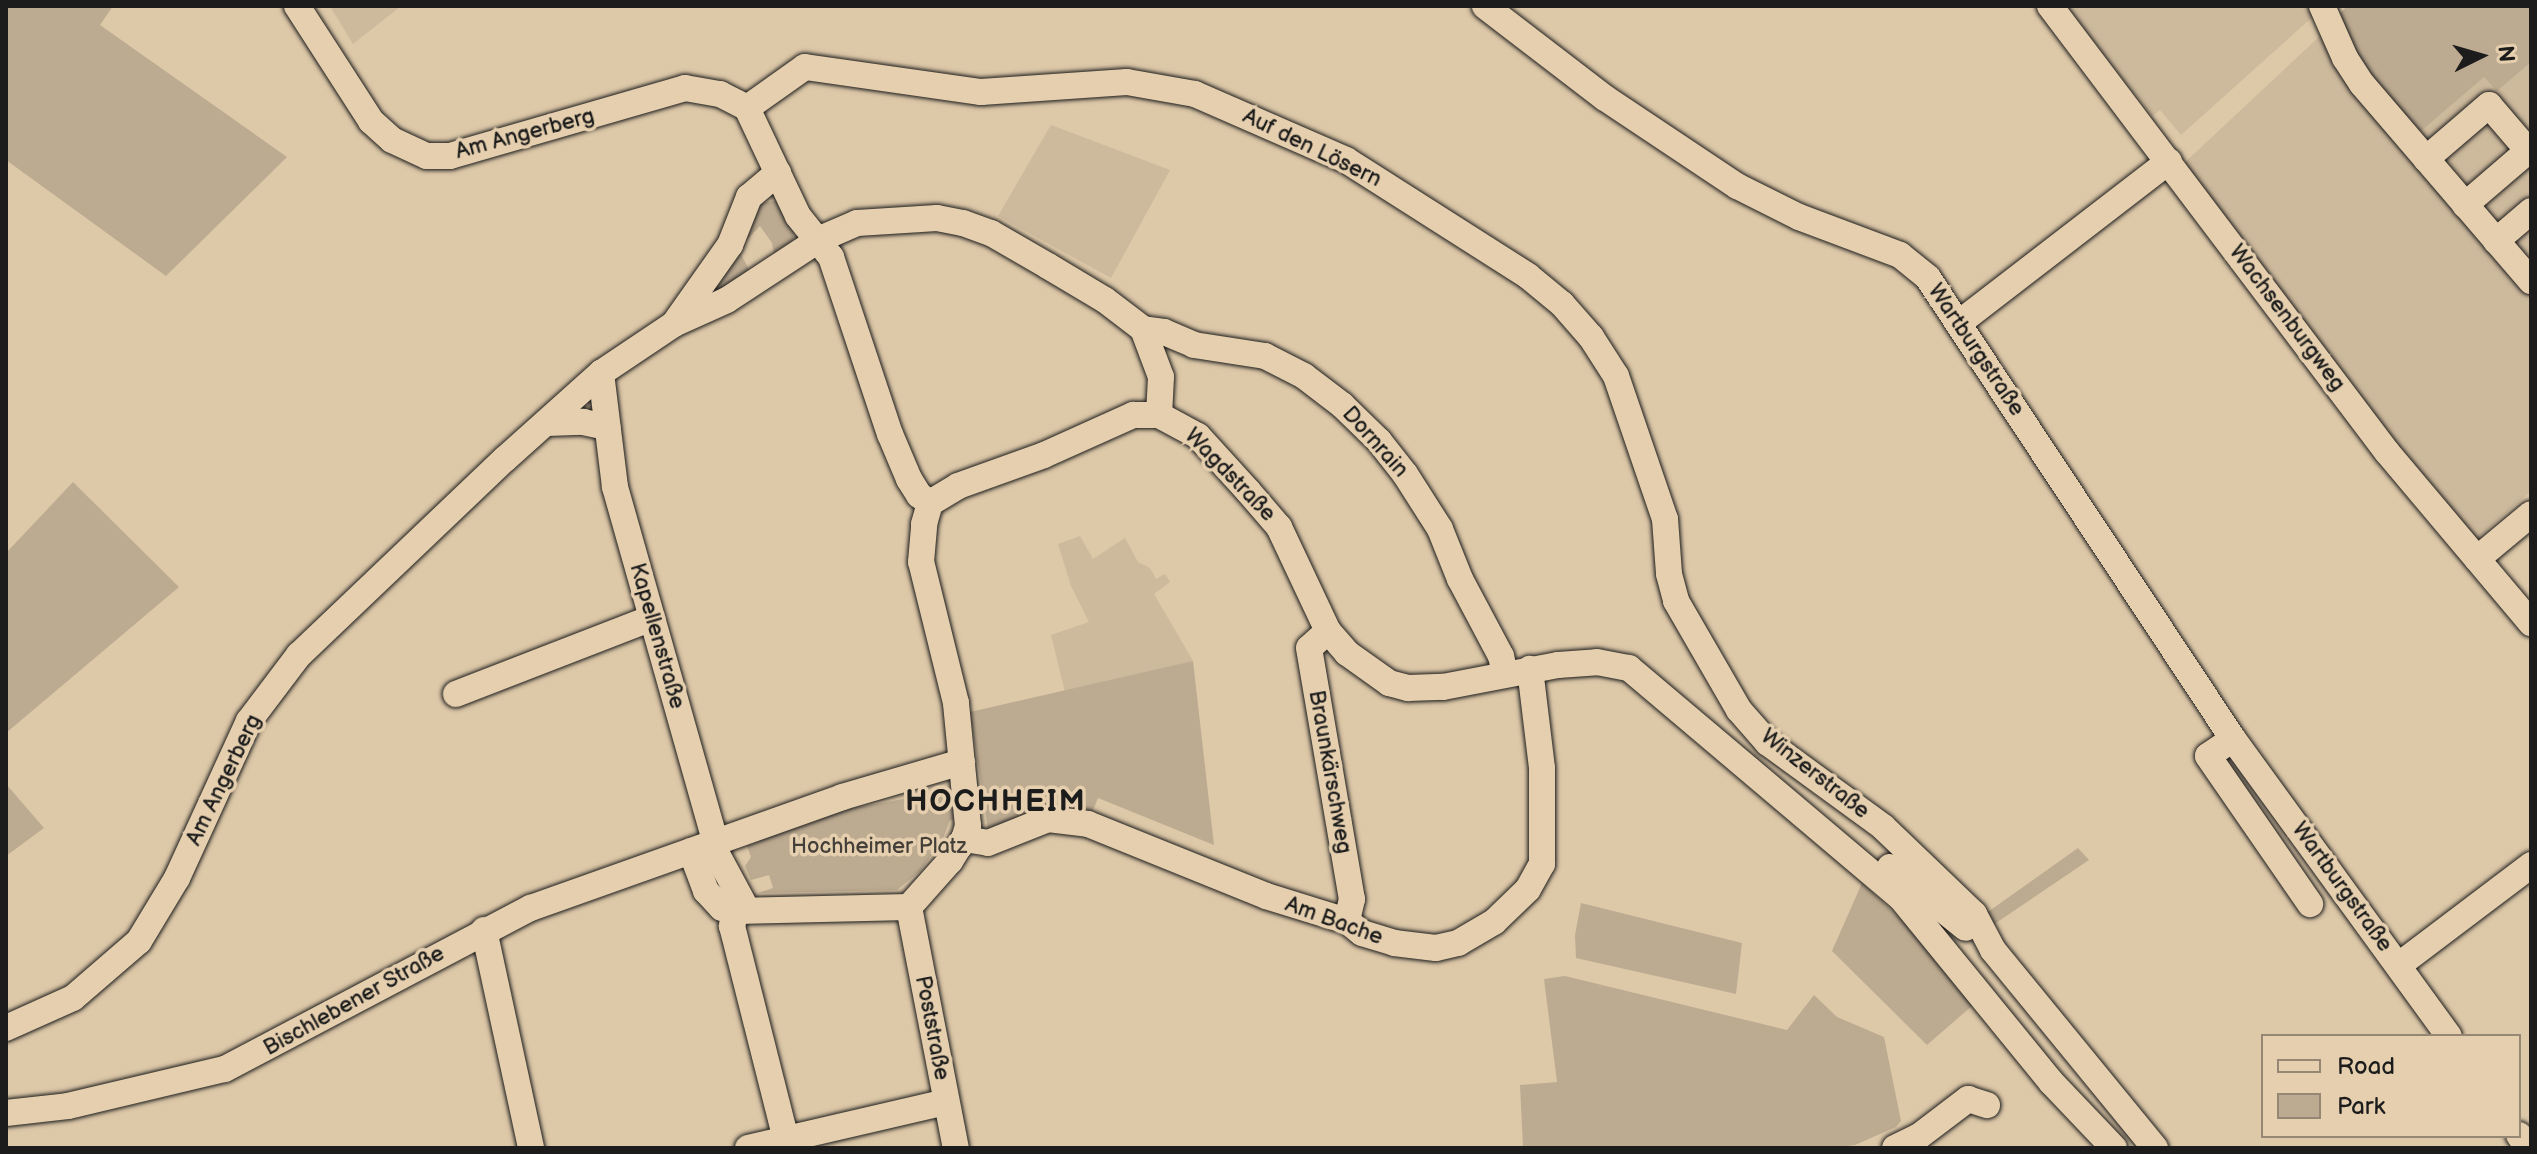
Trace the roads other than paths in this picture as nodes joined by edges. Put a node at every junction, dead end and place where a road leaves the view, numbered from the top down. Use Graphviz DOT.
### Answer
graph roads {
  1 [pos="297,6"];
  2 [pos="1485,6"];
  3 [pos="2050,6"];
  4 [pos="2325,12"];
  5 [pos="747,108"];
  6 [pos="2530,152"];
  7 [pos="2426,159"];
  8 [pos="2169,161"];
  9 [pos="778,173"];
  10 [pos="2465,205"];
  11 [pos="2531,211"];
  12 [pos="820,239"];
  13 [pos="2496,241"];
  14 [pos="2530,278"];
  15 [pos="1959,323"];
  16 [pos="674,324"];
  17 [pos="1143,329"];
  18 [pos="1194,345"];
  19 [pos="1159,371"];
  20 [pos="601,373"];
  21 [pos="1159,415"];
  22 [pos="547,423"];
  23 [pos="595,425"];
  24 [pos="930,503"];
  25 [pos="2531,514"];
  26 [pos="2477,559"];
  27 [pos="1669,574"];
  28 [pos="652,618"];
  29 [pos="2531,623"];
  30 [pos="1328,631"];
  31 [pos="1629,668"];
  32 [pos="1517,671"];
  33 [pos="456,694"];
  34 [pos="2233,739"];
  35 [pos="962,762"];
  36 [pos="964,839"];
  37 [pos="706,846"];
  38 [pos="2531,865"];
  39 [pos="1868,869"];
  40 [pos="2310,904"];
  41 [pos="909,907"];
  42 [pos="742,910"];
  43 [pos="1347,921"];
  44 [pos="484,930"];
  45 [pos="1993,950"];
  46 [pos="2399,965"];
  47 [pos="6,1028"];
  48 [pos="2448,1034"];
  49 [pos="946,1102"];
  50 [pos="1987,1105"];
  51 [pos="6,1113"];
  52 [pos="787,1144"];
  53 [pos="531,1148"];
  54 [pos="748,1148"];
  55 [pos="956,1148"];
  56 [pos="1895,1148"];
  57 [pos="2114,1148"];
  58 [pos="2155,1148"];
  1 -- 5 [label="street, Am Angerberg"];
  2 -- 15 [label="street, Wartburgstraße"];
  3 -- 8 [label="street, Wachsenburgweg"];
  4 -- 7 [label="street"];
  5 -- 9 [label="street"];
  5 -- 27 [label="street, Auf den Lösern"];
  6 -- 7 [label="street"];
  6 -- 10 [label="street"];
  7 -- 10 [label="street"];
  8 -- 15 [label="street"];
  8 -- 26 [label="street, Wachsenburgweg"];
  9 -- 12 [label="street"];
  9 -- 16 [label="street, Am Angerberg"];
  10 -- 13 [label="street"];
  11 -- 13 [label="street"];
  12 -- 16 [label="street, Am Angerberg"];
  12 -- 17 [label="street, Dornrain"];
  12 -- 24 [label="street"];
  13 -- 14 [label="street"];
  15 -- 34 [label="street, Wartburgstraße"];
  16 -- 20 [label="street, Am Angerberg"];
  17 -- 18 [label="street, Dornrain"];
  17 -- 19 [label="street"];
  18 -- 19 [label="street"];
  18 -- 32 [label="street, Dornrain"];
  19 -- 21 [label="street"];
  20 -- 22 [label="street, Am Angerberg"];
  20 -- 23 [label="street, Kapellenstraße"];
  21 -- 24 [label="street, Wagdstraße"];
  21 -- 30 [label="street, Wagdstraße"];
  22 -- 23 [label="street"];
  22 -- 47 [label="street, Am Angerberg"];
  23 -- 28 [label="street, Kapellenstraße"];
  24 -- 35 [label="street"];
  25 -- 26 [label="street"];
  26 -- 29 [label="street, Wachsenburgweg"];
  27 -- 45 [label="street, Winzerstraße"];
  28 -- 33 [label="street"];
  28 -- 37 [label="street, Kapellenstraße"];
  30 -- 32 [label="street, Wagdstraße"];
  30 -- 43 [label="street, Braunkärschweg"];
  31 -- 32 [label="street, Wagdstraße"];
  31 -- 39 [label="street, Winzerstraße"];
  32 -- 43 [label="street, Am Bache"];
  34 -- 40 [label="street, Wartburgstraße"];
  34 -- 46 [label="street, Wartburgstraße"];
  35 -- 36 [label="street"];
  35 -- 37 [label="street"];
  36 -- 41 [label="street"];
  36 -- 43 [label="street, Am Bache"];
  37 -- 42 [label="street"];
  37 -- 44 [label="street, Bischlebener Straße"];
  38 -- 46 [label="street"];
  39 -- 45 [label="street, Winzerstraße"];
  39 -- 57 [label="street, Winzerstraße"];
  41 -- 42 [label="street"];
  41 -- 49 [label="street, Poststraße"];
  42 -- 52 [label="street"];
  44 -- 51 [label="street, Bischlebener Straße"];
  44 -- 53 [label="street"];
  45 -- 58 [label="street, Winzerstraße"];
  46 -- 48 [label="street, Wartburgstraße"];
  49 -- 52 [label="street"];
  49 -- 55 [label="street, Poststraße"];
  50 -- 56 [label="street"];
  52 -- 54 [label="street"];
}
